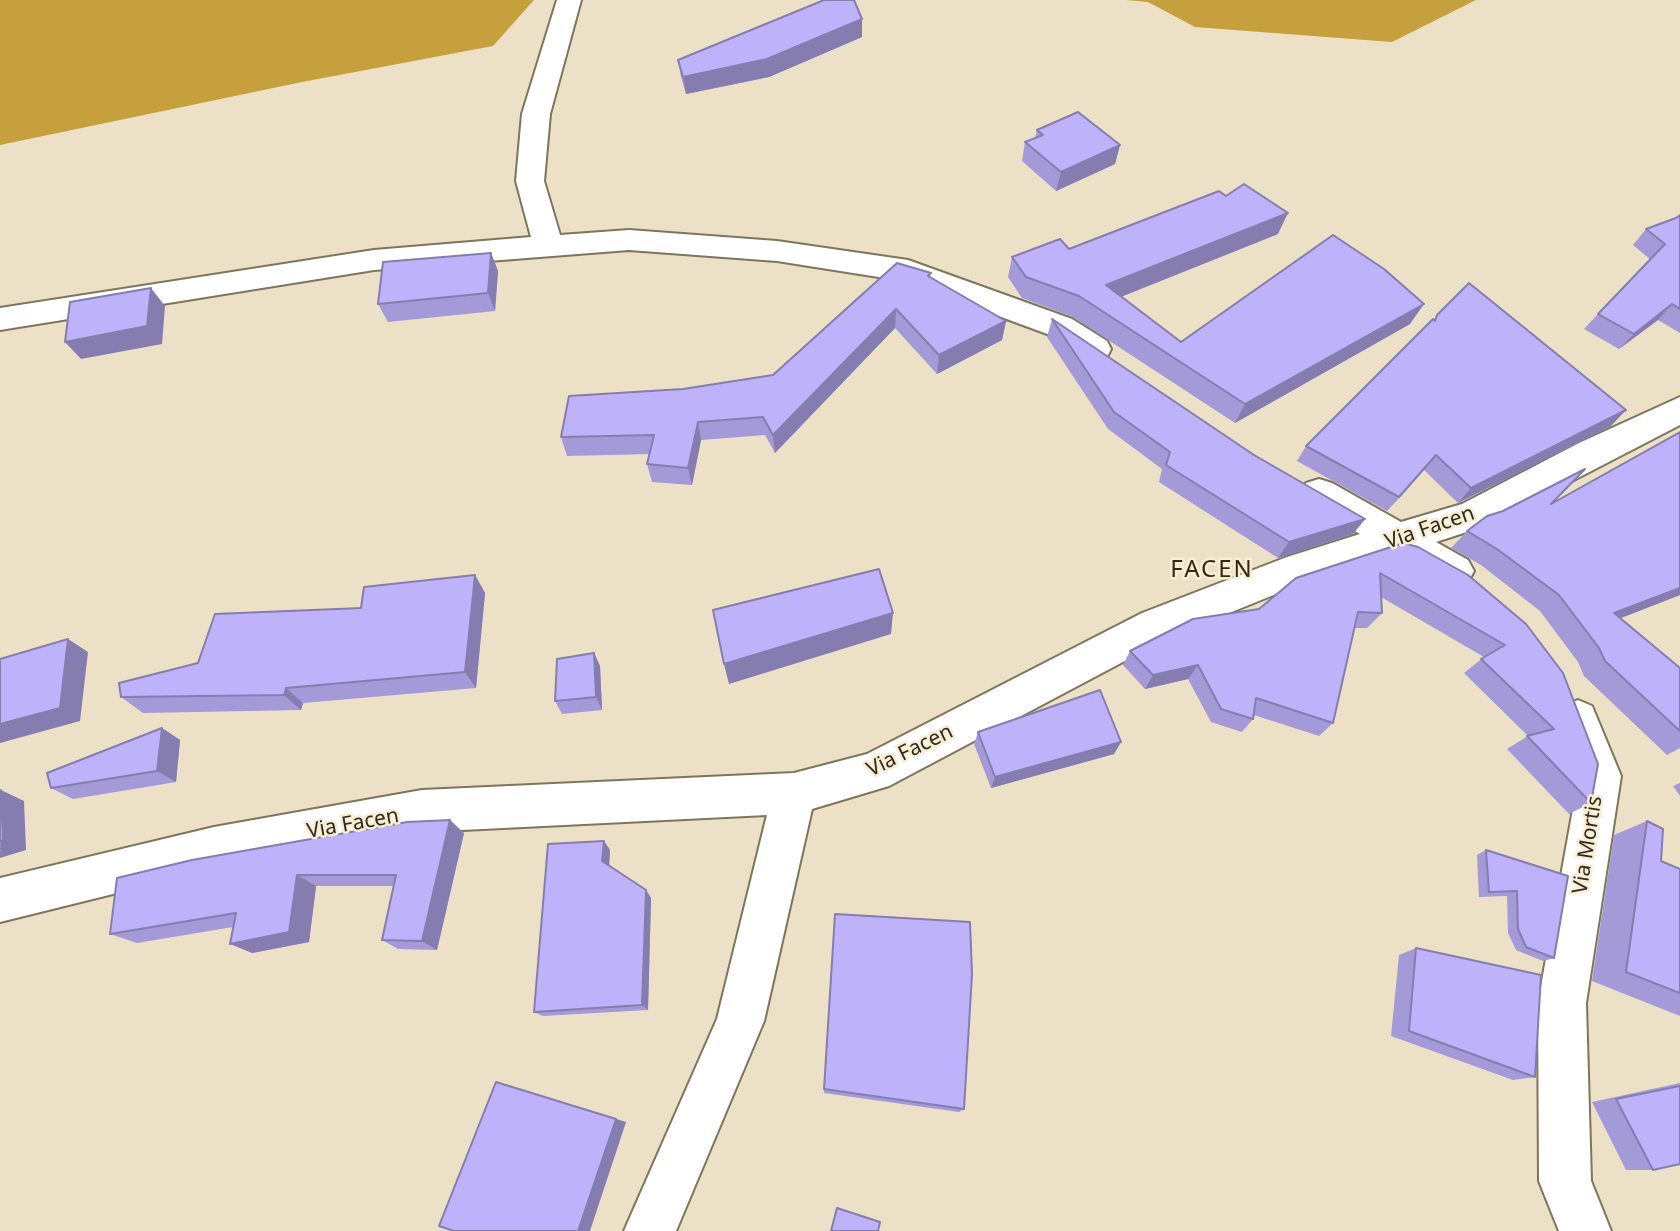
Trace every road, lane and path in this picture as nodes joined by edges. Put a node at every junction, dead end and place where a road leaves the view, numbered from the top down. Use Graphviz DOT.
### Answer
graph roads {
  1 [pos="569,0"];
  2 [pos="548,246"];
  3 [pos="0,319"];
  4 [pos="1119,365"];
  5 [pos="1680,410"];
  6 [pos="1294,479"];
  7 [pos="1401,539"];
  8 [pos="1486,594"];
  9 [pos="1562,677"];
  10 [pos="794,793"];
  11 [pos="0,900"];
  12 [pos="650,1231"];
  13 [pos="1585,1231"];
  1 -- 2 [label="street"];
  2 -- 3 [label="street"];
  2 -- 4 [label="street"];
  5 -- 7 [label="street, Via Facen"];
  6 -- 7 [label="street"];
  7 -- 8 [label="street"];
  7 -- 10 [label="street, Via Facen"];
  9 -- 13 [label="street, Via Mortis"];
  10 -- 11 [label="street, Via Facen"];
  10 -- 12 [label="street"];
}
